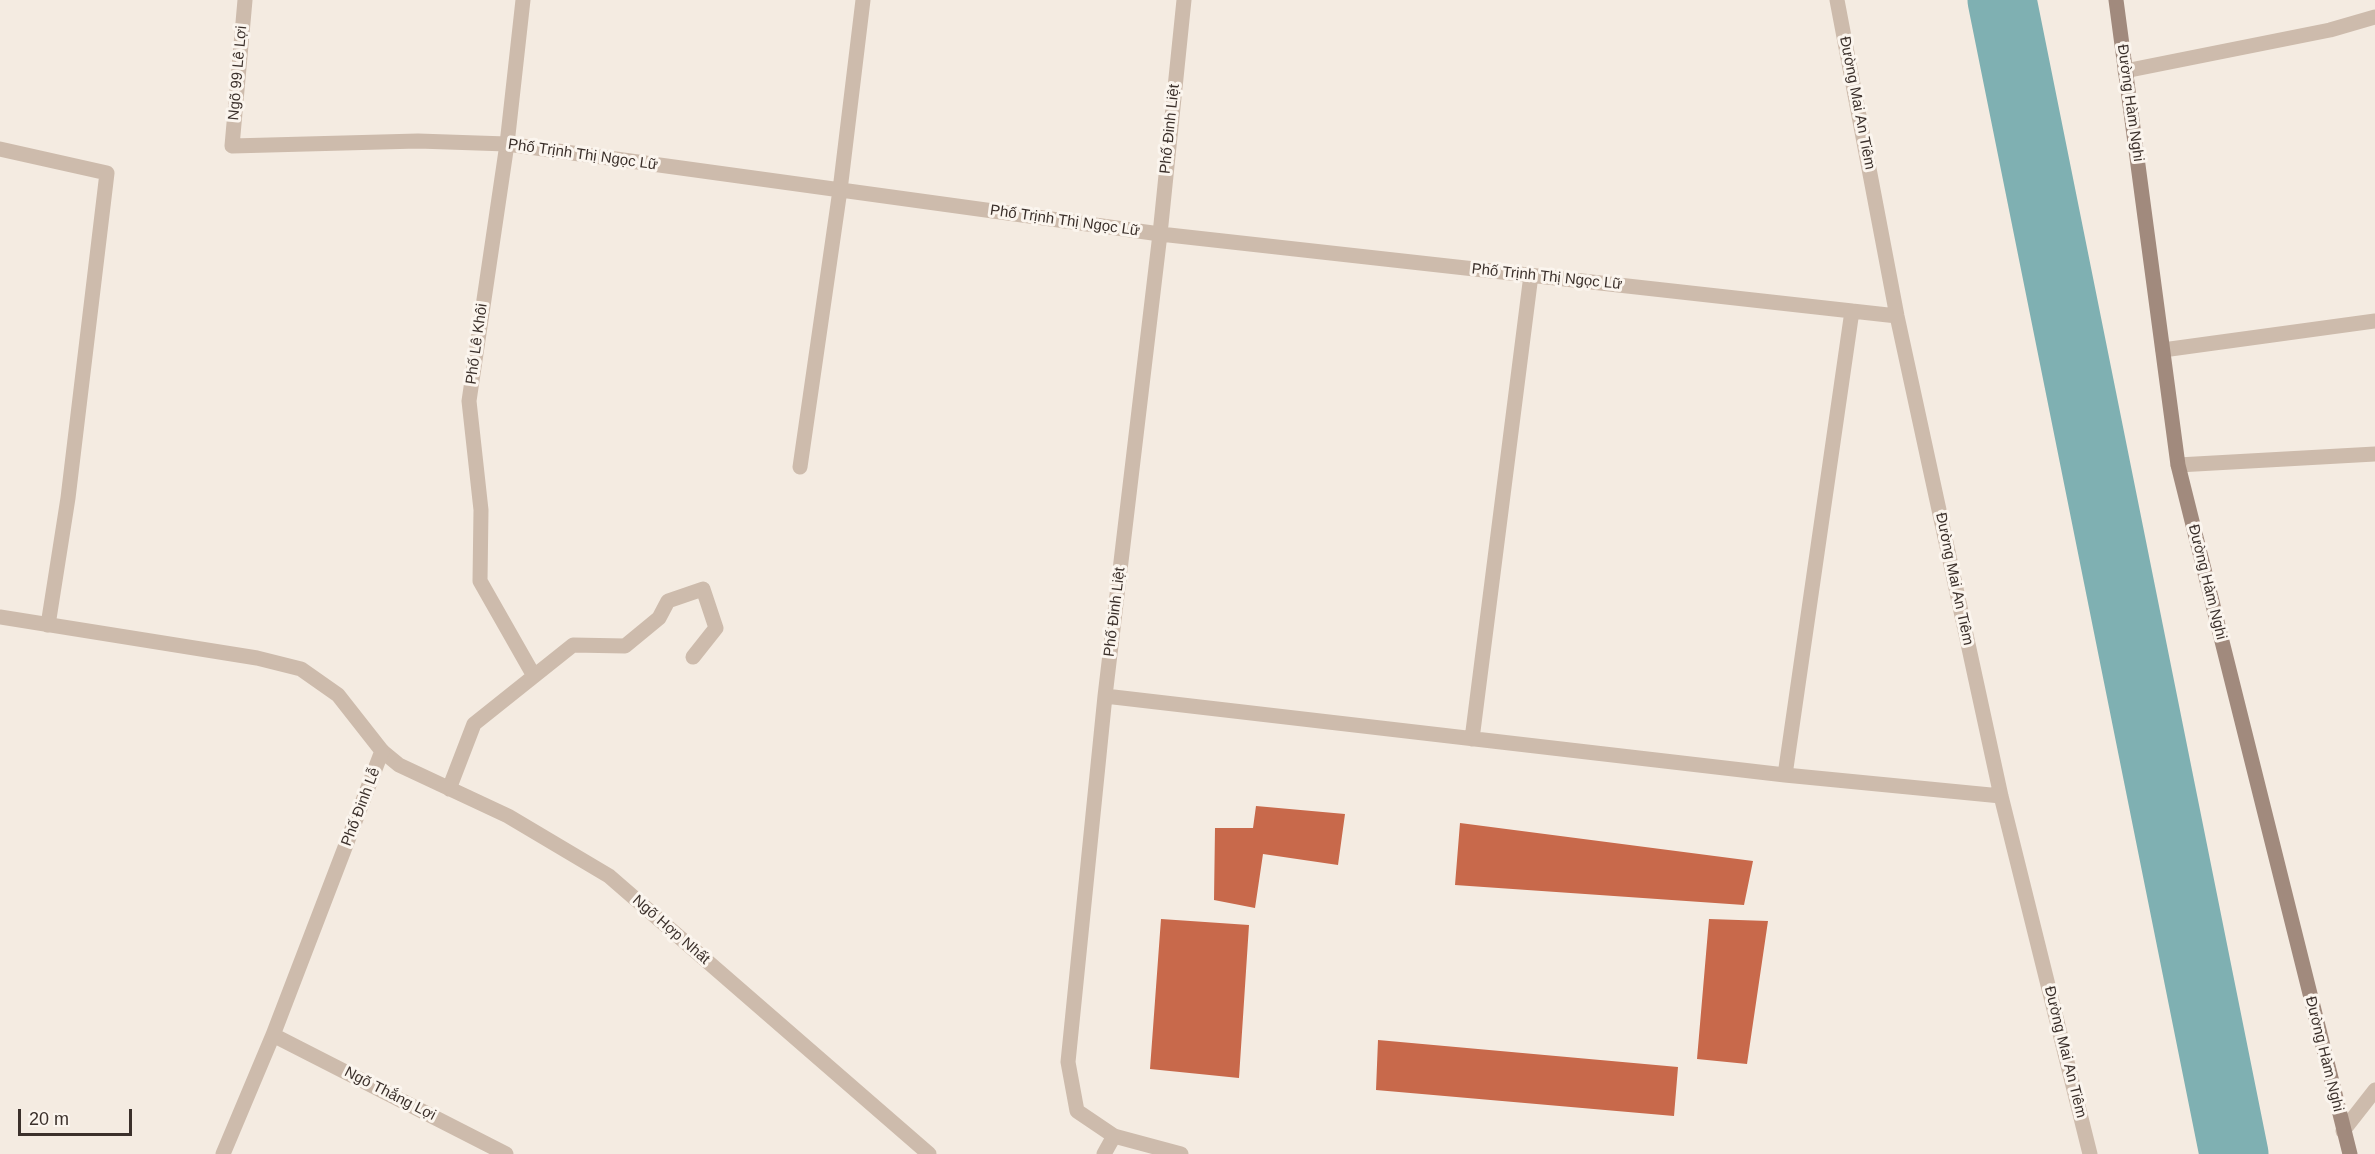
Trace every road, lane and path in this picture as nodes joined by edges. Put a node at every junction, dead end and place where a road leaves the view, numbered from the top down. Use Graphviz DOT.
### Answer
graph roads {
  1 [pos="245,0"];
  2 [pos="523,0"];
  3 [pos="863,0"];
  4 [pos="1184,0"];
  5 [pos="1837,0"];
  6 [pos="2116,0"];
  7 [pos="2375,17"];
  8 [pos="2125,71"];
  9 [pos="507,144"];
  10 [pos="232,146"];
  11 [pos="0,149"];
  12 [pos="840,190"];
  13 [pos="1160,234"];
  14 [pos="1531,275"];
  15 [pos="1852,311"];
  16 [pos="1897,316"];
  17 [pos="2375,321"];
  18 [pos="2163,350"];
  19 [pos="2375,454"];
  20 [pos="2178,465"];
  21 [pos="800,467"];
  22 [pos="0,617"];
  23 [pos="48,625"];
  24 [pos="693,657"];
  25 [pos="534,676"];
  26 [pos="1105,696"];
  27 [pos="1472,739"];
  28 [pos="382,751"];
  29 [pos="1785,775"];
  30 [pos="449,789"];
  31 [pos="2001,796"];
  32 [pos="273,1035"];
  33 [pos="2375,1090"];
  34 [pos="2343,1131"];
  35 [pos="1114,1136"];
  36 [pos="224,1154"];
  37 [pos="506,1154"];
  38 [pos="929,1154"];
  39 [pos="1104,1154"];
  40 [pos="1181,1154"];
  41 [pos="2090,1154"];
  42 [pos="2350,1154"];
  1 -- 10 [label="street, Ngõ 99 Lê Lợi"];
  2 -- 9 [label="street, Phố Lê Khôi"];
  3 -- 12 [label="street"];
  4 -- 13 [label="street, Phố Đinh Liệt"];
  5 -- 16 [label="street, Đường Mai An Tiêm"];
  6 -- 8 [label="street, Đường Hàm Nghi"];
  7 -- 8 [label="street"];
  8 -- 18 [label="street, Đường Hàm Nghi"];
  9 -- 10 [label="street, Phố Trịnh Thị Ngọc Lữ"];
  9 -- 12 [label="street, Phố Trịnh Thị Ngọc Lữ"];
  9 -- 25 [label="street, Phố Lê Khôi"];
  11 -- 23 [label="street"];
  12 -- 13 [label="street, Phố Trịnh Thị Ngọc Lữ"];
  12 -- 21 [label="street"];
  13 -- 14 [label="street, Phố Trịnh Thị Ngọc Lữ"];
  13 -- 26 [label="street, Phố Đinh Liệt"];
  14 -- 15 [label="street, Phố Trịnh Thị Ngọc Lữ"];
  14 -- 27 [label="street"];
  15 -- 16 [label="street, Phố Trịnh Thị Ngọc Lữ"];
  15 -- 29 [label="street"];
  16 -- 31 [label="street, Đường Mai An Tiêm"];
  17 -- 18 [label="street"];
  18 -- 20 [label="street, Đường Hàm Nghi"];
  19 -- 20 [label="street"];
  20 -- 34 [label="street, Đường Hàm Nghi"];
  22 -- 23 [label="street, Phố Đinh Lễ"];
  23 -- 28 [label="street, Phố Đinh Lễ"];
  24 -- 25 [label="street"];
  25 -- 30 [label="street"];
  26 -- 27 [label="street"];
  26 -- 35 [label="street, Phố Đinh Liệt"];
  27 -- 29 [label="street"];
  28 -- 30 [label="street, Ngõ Hợp Nhất"];
  28 -- 32 [label="street, Phố Đinh Lễ"];
  29 -- 31 [label="street"];
  30 -- 38 [label="street, Ngõ Hợp Nhất"];
  31 -- 41 [label="street, Đường Mai An Tiêm"];
  32 -- 36 [label="street, Phố Đinh Lễ"];
  32 -- 37 [label="street, Ngõ Thắng Lợi"];
  33 -- 34 [label="street"];
  34 -- 42 [label="street, Đường Hàm Nghi"];
  35 -- 39 [label="street"];
  35 -- 40 [label="street, Phố Đinh Liệt"];
}
